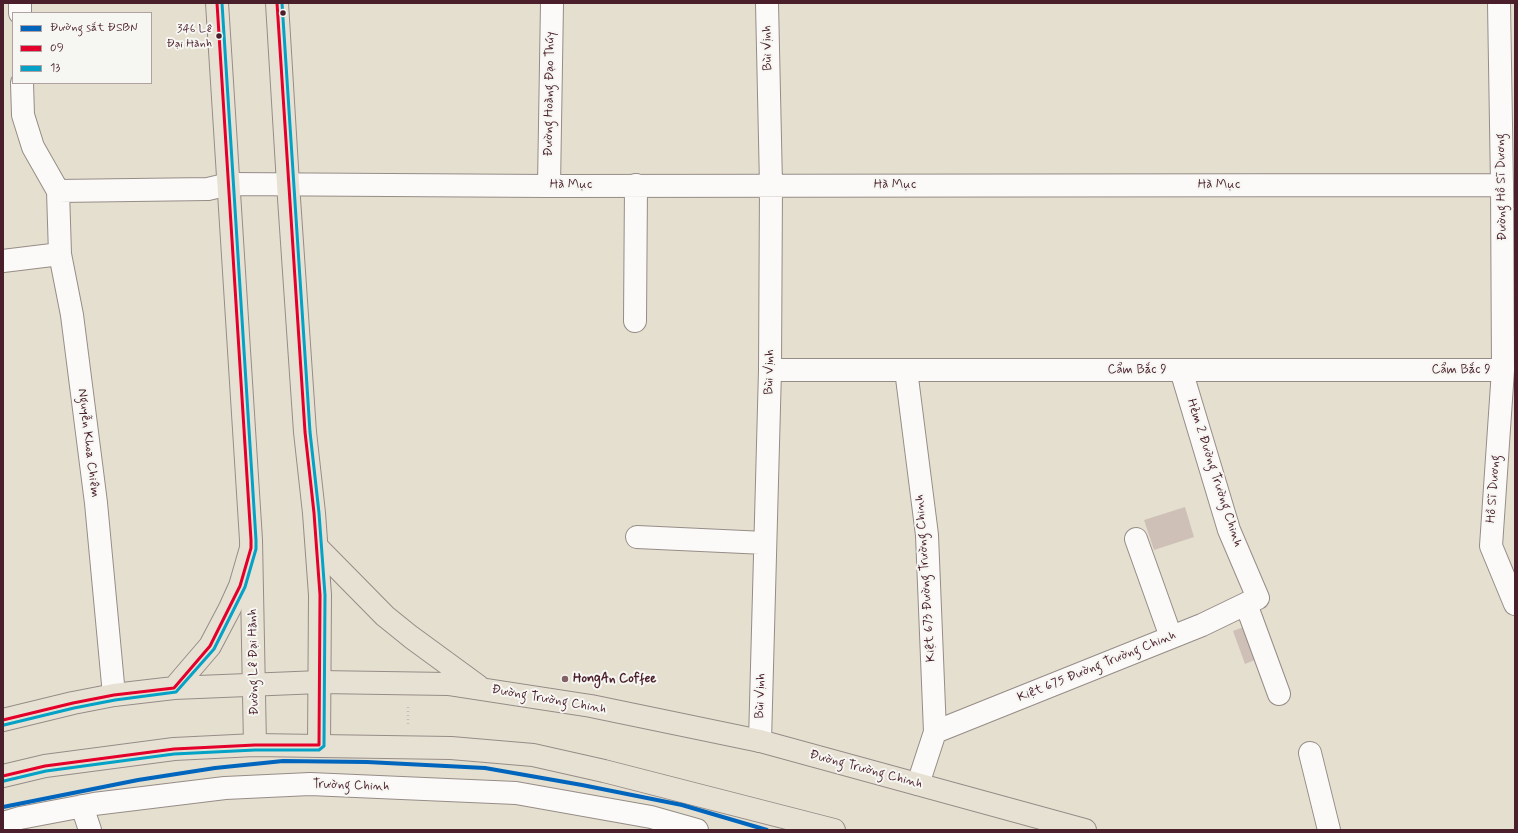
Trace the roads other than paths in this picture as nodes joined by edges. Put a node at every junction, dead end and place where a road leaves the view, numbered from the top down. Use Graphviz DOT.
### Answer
graph roads {
  1 [pos="217,3"];
  2 [pos="277,3"];
  3 [pos="552,3"];
  4 [pos="767,3"];
  5 [pos="1498,3"];
  6 [pos="1508,82"];
  7 [pos="22,84"];
  8 [pos="229,184"];
  9 [pos="288,184"];
  10 [pos="636,185"];
  11 [pos="771,185"];
  12 [pos="1502,185"];
  13 [pos="549,186"];
  14 [pos="58,191"];
  15 [pos="60,254"];
  16 [pos="3,261"];
  17 [pos="635,321"];
  18 [pos="770,370"];
  19 [pos="906,370"];
  20 [pos="1181,370"];
  21 [pos="1503,370"];
  22 [pos="637,537"];
  23 [pos="1136,539"];
  24 [pos="765,543"];
  25 [pos="317,547"];
  26 [pos="251,548"];
  27 [pos="1252,601"];
  28 [pos="1515,604"];
  29 [pos="1171,637"];
  30 [pos="320,682"];
  31 [pos="255,684"];
  32 [pos="174,688"];
  33 [pos="480,688"];
  34 [pos="1278,694"];
  35 [pos="114,695"];
  36 [pos="3,720"];
  37 [pos="935,732"];
  38 [pos="760,741"];
  39 [pos="255,745"];
  40 [pos="319,745"];
  41 [pos="1310,753"];
  42 [pos="3,776"];
  43 [pos="918,784"];
  44 [pos="82,806"];
  45 [pos="3,823"];
  46 [pos="90,830"];
  47 [pos="697,830"];
  48 [pos="834,830"];
  49 [pos="1085,830"];
  50 [pos="1329,830"];
  1 -- 8 [label="main road, Đường Lê Đại Hành"];
  2 -- 9 [label="main road"];
  3 -- 13 [label="street, Đường Hoàng Đạo Thúy"];
  4 -- 11 [label="street, Bùi Vịnh"];
  5 -- 6 [label="street, Đường Hồ Sĩ Dương"];
  6 -- 12 [label="street, Đường Hồ Sĩ Dương"];
  7 -- 14 [label="street"];
  8 -- 9 [label="street, Hà Mục"];
  8 -- 14 [label="street, Hà Mục"];
  8 -- 26 [label="main road, Đường Lê Đại Hành"];
  9 -- 13 [label="street, Hà Mục"];
  9 -- 25 [label="main road"];
  10 -- 11 [label="street, Hà Mục"];
  10 -- 13 [label="street, Hà Mục"];
  10 -- 17 [label="street"];
  11 -- 12 [label="street, Hà Mục"];
  11 -- 18 [label="street, Bùi Vịnh"];
  12 -- 21 [label="street, Đường Hồ Sĩ Dương"];
  14 -- 15 [label="street, Nguyễn Khoa Chiêm"];
  15 -- 16 [label="street"];
  15 -- 35 [label="street, Nguyễn Khoa Chiêm"];
  18 -- 19 [label="street, Cẩm Bắc 9"];
  18 -- 24 [label="street, Bùi Vịnh"];
  19 -- 20 [label="street, Cẩm Bắc 9"];
  19 -- 37 [label="street, Kiệt 673 Đường Trường Chinh"];
  20 -- 21 [label="street, Cẩm Bắc 9"];
  20 -- 27 [label="street, Hẻm 2 Đường Trường Chinh"];
  21 -- 28 [label="street, Hồ Sĩ Dương"];
  22 -- 24 [label="street"];
  23 -- 29 [label="street"];
  24 -- 38 [label="street, Bùi Vịnh"];
  25 -- 30 [label="main road"];
  25 -- 33 [label="main road"];
  26 -- 31 [label="main road, Đường Lê Đại Hành"];
  26 -- 32 [label="main road"];
  27 -- 29 [label="street, Kiệt 675 Đường Trường Chinh"];
  27 -- 34 [label="street, Hẻm 2 Đường Trường Chinh"];
  29 -- 37 [label="street, Kiệt 675 Đường Trường Chinh"];
  30 -- 31 [label="main road, Đường Trường Chinh"];
  30 -- 33 [label="main road, Đường Trường Chinh"];
  30 -- 40 [label="main road"];
  31 -- 32 [label="main road, Đường Trường Chinh"];
  31 -- 39 [label="main road, Đường Lê Đại Hành"];
  32 -- 35 [label="main road, Đường Trường Chinh"];
  33 -- 38 [label="main road, Đường Trường Chinh"];
  35 -- 36 [label="main road, Đường Trường Chinh"];
  37 -- 43 [label="street, Kiệt 673 Đường Trường Chinh"];
  38 -- 43 [label="main road, Đường Trường Chinh"];
  39 -- 40 [label="main road"];
  39 -- 42 [label="main road"];
  40 -- 48 [label="main road"];
  41 -- 50 [label="street"];
  43 -- 49 [label="main road, Đường Trường Chinh"];
  44 -- 45 [label="street, Trường Chinh"];
  44 -- 46 [label="street"];
  44 -- 47 [label="street, Trường Chinh"];
}
